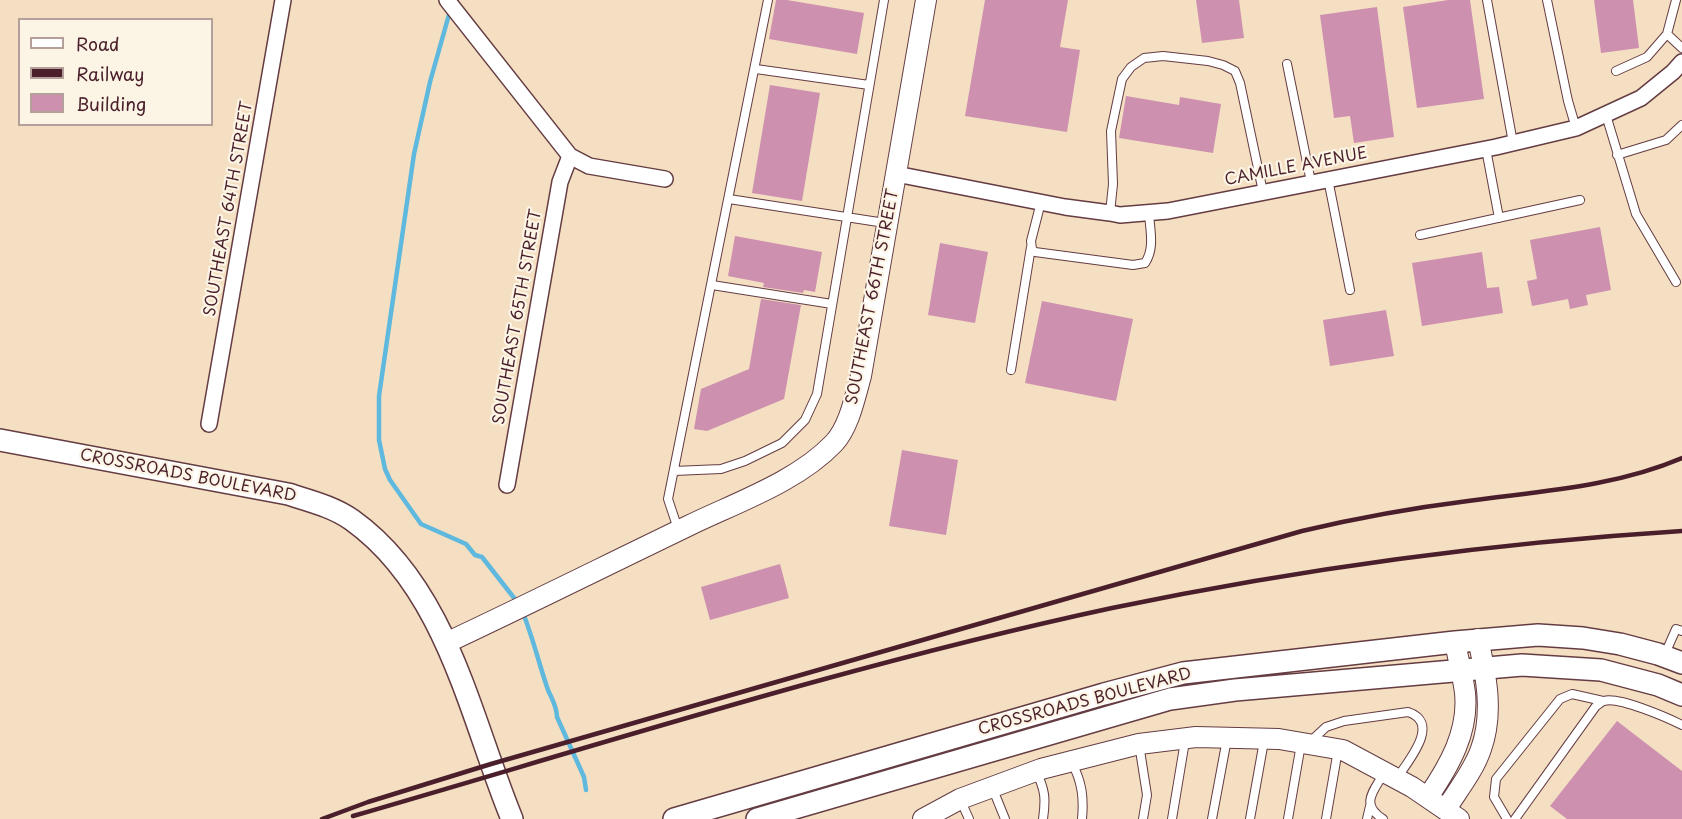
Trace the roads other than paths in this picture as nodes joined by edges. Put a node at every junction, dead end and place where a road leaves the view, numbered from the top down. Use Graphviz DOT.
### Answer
graph roads {
  1 [pos="283,0"];
  2 [pos="447,0"];
  3 [pos="768,0"];
  4 [pos="884,0"];
  5 [pos="925,0"];
  6 [pos="1487,0"];
  7 [pos="1547,0"];
  8 [pos="1676,0"];
  9 [pos="1667,34"];
  10 [pos="1682,48"];
  11 [pos="1682,62"];
  12 [pos="1287,64"];
  13 [pos="756,69"];
  14 [pos="1616,71"];
  15 [pos="869,85"];
  16 [pos="1606,115"];
  17 [pos="1682,125"];
  18 [pos="1576,128"];
  19 [pos="1513,143"];
  20 [pos="1486,149"];
  21 [pos="1617,155"];
  22 [pos="570,156"];
  23 [pos="896,174"];
  24 [pos="665,178"];
  25 [pos="1328,179"];
  26 [pos="1311,182"];
  27 [pos="1263,192"];
  28 [pos="729,199"];
  29 [pos="1580,200"];
  30 [pos="1041,202"];
  31 [pos="1110,213"];
  32 [pos="1149,213"];
  33 [pos="847,216"];
  34 [pos="1499,218"];
  35 [pos="888,223"];
  36 [pos="1420,235"];
  37 [pos="1032,246"];
  38 [pos="1676,282"];
  39 [pos="712,285"];
  40 [pos="1350,290"];
  41 [pos="832,304"];
  42 [pos="1011,370"];
  43 [pos="209,424"];
  44 [pos="0,440"];
  45 [pos="674,471"];
  46 [pos="507,485"];
  47 [pos="679,530"];
  48 [pos="1682,632"];
  49 [pos="1478,639"];
  50 [pos="1455,642"];
  51 [pos="446,643"];
  52 [pos="1673,659"];
  53 [pos="1485,670"];
  54 [pos="1461,672"];
  55 [pos="1682,695"];
  56 [pos="1603,701"];
  57 [pos="1682,725"];
  58 [pos="1185,738"];
  59 [pos="1227,738"];
  60 [pos="1264,738"];
  61 [pos="1304,743"];
  62 [pos="1139,744"];
  63 [pos="1338,750"];
  64 [pos="1072,761"];
  65 [pos="1036,771"];
  66 [pos="1390,776"];
  67 [pos="992,787"];
  68 [pos="1428,797"];
  69 [pos="960,799"];
  70 [pos="1370,804"];
  71 [pos="1453,814"];
  72 [pos="512,819"];
  73 [pos="674,819"];
  74 [pos="757,819"];
  75 [pos="923,819"];
  76 [pos="969,819"];
  77 [pos="1005,819"];
  78 [pos="1043,819"];
  79 [pos="1082,819"];
  80 [pos="1143,819"];
  81 [pos="1172,819"];
  82 [pos="1212,819"];
  83 [pos="1250,819"];
  84 [pos="1288,819"];
  85 [pos="1326,819"];
  86 [pos="1367,819"];
  87 [pos="1383,819"];
  88 [pos="1507,819"];
  89 [pos="1515,819"];
  1 -- 43 [label="street, SOUTHEAST 64TH STREET"];
  2 -- 22 [label="street"];
  3 -- 13 [label="lane"];
  4 -- 15 [label="lane"];
  5 -- 23 [label="street, SOUTHEAST 66TH STREET"];
  6 -- 19 [label="lane"];
  7 -- 18 [label="lane"];
  8 -- 9 [label="lane"];
  9 -- 10 [label="lane"];
  9 -- 14 [label="lane"];
  11 -- 16 [label="street, CAMILLE AVENUE"];
  12 -- 26 [label="lane"];
  13 -- 15 [label="lane"];
  13 -- 28 [label="lane"];
  15 -- 33 [label="lane"];
  16 -- 18 [label="street, CAMILLE AVENUE"];
  16 -- 21 [label="lane"];
  17 -- 21 [label="lane"];
  18 -- 19 [label="street, CAMILLE AVENUE"];
  19 -- 20 [label="street, CAMILLE AVENUE"];
  20 -- 25 [label="street, CAMILLE AVENUE"];
  20 -- 34 [label="lane"];
  21 -- 38 [label="lane"];
  22 -- 24 [label="street"];
  22 -- 46 [label="street, SOUTHEAST 65TH STREET"];
  23 -- 30 [label="street, CAMILLE AVENUE"];
  23 -- 35 [label="street, SOUTHEAST 66TH STREET"];
  25 -- 26 [label="street, CAMILLE AVENUE"];
  25 -- 40 [label="lane"];
  26 -- 27 [label="street, CAMILLE AVENUE"];
  27 -- 31 [label="lane"];
  27 -- 32 [label="street, CAMILLE AVENUE"];
  28 -- 33 [label="lane"];
  28 -- 39 [label="lane"];
  29 -- 34 [label="lane"];
  30 -- 31 [label="street, CAMILLE AVENUE"];
  30 -- 37 [label="lane"];
  31 -- 32 [label="street, CAMILLE AVENUE"];
  32 -- 37 [label="lane"];
  33 -- 35 [label="lane"];
  33 -- 41 [label="lane"];
  34 -- 36 [label="lane"];
  35 -- 47 [label="street, SOUTHEAST 66TH STREET"];
  37 -- 42 [label="lane"];
  39 -- 41 [label="lane"];
  39 -- 45 [label="lane"];
  41 -- 45 [label="lane"];
  44 -- 51 [label="main road, CROSSROADS BOULEVARD"];
  45 -- 47 [label="lane"];
  47 -- 51 [label="street, SOUTHEAST 66TH STREET"];
  48 -- 52 [label="lane"];
  49 -- 50 [label="main road, CROSSROADS BOULEVARD"];
  49 -- 52 [label="main road, CROSSROADS BOULEVARD"];
  49 -- 53 [label="street"];
  50 -- 54 [label="street"];
  50 -- 73 [label="main road, CROSSROADS BOULEVARD"];
  51 -- 72 [label="main road, CROSSROADS BOULEVARD"];
  53 -- 54 [label="main road, CROSSROADS BOULEVARD"];
  53 -- 55 [label="main road, CROSSROADS BOULEVARD"];
  53 -- 71 [label="street"];
  54 -- 68 [label="street"];
  54 -- 74 [label="main road, CROSSROADS BOULEVARD"];
  56 -- 57 [label="lane"];
  56 -- 88 [label="lane"];
  56 -- 89 [label="lane"];
  58 -- 59 [label="street"];
  58 -- 62 [label="street"];
  58 -- 81 [label="lane"];
  59 -- 60 [label="street"];
  59 -- 82 [label="lane"];
  60 -- 61 [label="street"];
  60 -- 83 [label="lane"];
  61 -- 63 [label="street"];
  61 -- 66 [label="lane"];
  61 -- 84 [label="lane"];
  62 -- 64 [label="street"];
  62 -- 80 [label="lane"];
  63 -- 66 [label="street"];
  63 -- 85 [label="lane"];
  64 -- 65 [label="street"];
  64 -- 79 [label="lane"];
  65 -- 67 [label="street"];
  65 -- 78 [label="lane"];
  66 -- 68 [label="street"];
  66 -- 70 [label="lane"];
  67 -- 69 [label="street"];
  67 -- 77 [label="lane"];
  68 -- 71 [label="street"];
  69 -- 75 [label="street"];
  69 -- 76 [label="lane"];
  70 -- 86 [label="lane"];
  70 -- 87 [label="lane"];
}
